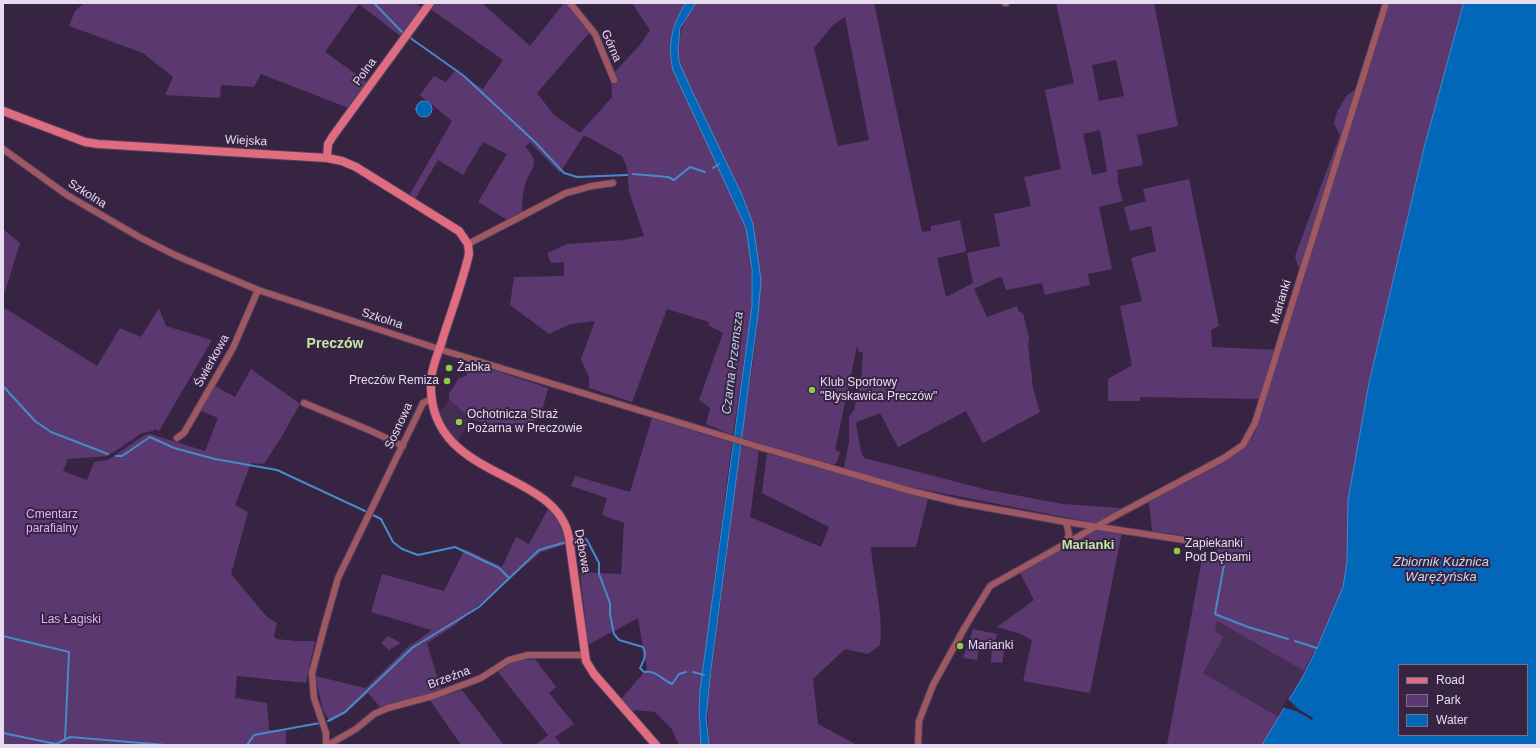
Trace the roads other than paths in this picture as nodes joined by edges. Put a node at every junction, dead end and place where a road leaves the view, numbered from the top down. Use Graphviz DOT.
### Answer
graph roads {
  1 [pos="430,3"];
  2 [pos="570,3"];
  3 [pos="1386,3"];
  4 [pos="614,80"];
  5 [pos="3,111"];
  6 [pos="3,149"];
  7 [pos="327,158"];
  8 [pos="613,183"];
  9 [pos="468,244"];
  10 [pos="258,290"];
  11 [pos="439,349"];
  12 [pos="432,399"];
  13 [pos="304,403"];
  14 [pos="177,438"];
  15 [pos="403,446"];
  16 [pos="1066,522"];
  17 [pos="1095,527"];
  18 [pos="1065,544"];
  19 [pos="1224,546"];
  20 [pos="584,655"];
  21 [pos="327,745"];
  22 [pos="656,745"];
  23 [pos="918,745"];
  1 -- 7 [label="street, Polna"];
  2 -- 4 [label="street, Górna"];
  3 -- 17 [label="street, Marianki"];
  5 -- 7 [label="street, Wiejska"];
  6 -- 10 [label="street, Szkolna"];
  7 -- 9 [label="street, Wiejska"];
  8 -- 9 [label="street"];
  9 -- 11 [label="street, Sosnowa"];
  10 -- 11 [label="street, Szkolna"];
  10 -- 14 [label="street, Świerkowa"];
  11 -- 12 [label="street, Sosnowa"];
  11 -- 16 [label="street, Szkolna"];
  12 -- 15 [label="street, Sosnowa"];
  12 -- 20 [label="street, Dębowa"];
  13 -- 15 [label="street"];
  15 -- 21 [label="street, Sosnowa"];
  16 -- 17 [label="street"];
  16 -- 18 [label="street"];
  17 -- 18 [label="street, Marianki"];
  17 -- 19 [label="street"];
  18 -- 23 [label="street, Marianki"];
  20 -- 21 [label="street, Brzeźna"];
  20 -- 22 [label="street, Dębowa"];
}
